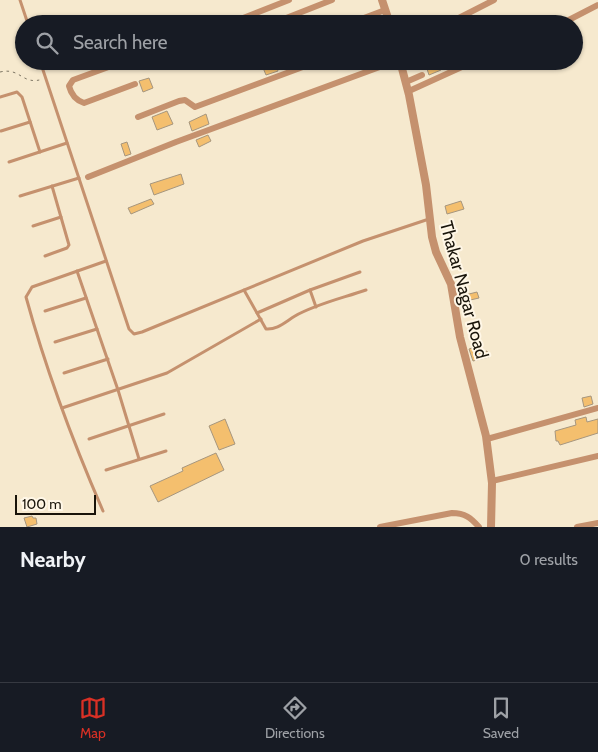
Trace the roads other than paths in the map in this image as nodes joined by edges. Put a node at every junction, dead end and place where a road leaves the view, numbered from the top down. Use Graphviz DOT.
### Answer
graph roads {
  1 [pos="20,0"];
  2 [pos="289,0"];
  3 [pos="332,0"];
  4 [pos="382,0"];
  5 [pos="494,0"];
  6 [pos="598,5"];
  7 [pos="385,10"];
  8 [pos="25,15"];
  9 [pos="251,15"];
  10 [pos="294,15"];
  11 [pos="372,15"];
  12 [pos="387,15"];
  13 [pos="465,15"];
  14 [pos="579,15"];
  15 [pos="43,70"];
  16 [pos="100,70"];
  17 [pos="295,70"];
  18 [pos="372,70"];
  19 [pos="403,70"];
  20 [pos="455,70"];
  21 [pos="422,75"];
  22 [pos="406,82"];
  23 [pos="135,84"];
  24 [pos="408,91"];
  25 [pos="0,97"];
  26 [pos="138,118"];
  27 [pos="30,122"];
  28 [pos="1,131"];
  29 [pos="67,143"];
  30 [pos="40,152"];
  31 [pos="9,162"];
  32 [pos="88,177"];
  33 [pos="79,178"];
  34 [pos="52,186"];
  35 [pos="20,196"];
  36 [pos="61,217"];
  37 [pos="430,218"];
  38 [pos="33,226"];
  39 [pos="45,256"];
  40 [pos="106,261"];
  41 [pos="77,271"];
  42 [pos="360,272"];
  43 [pos="244,290"];
  44 [pos="310,290"];
  45 [pos="366,290"];
  46 [pos="86,298"];
  47 [pos="316,307"];
  48 [pos="45,311"];
  49 [pos="257,313"];
  50 [pos="261,319"];
  51 [pos="97,329"];
  52 [pos="55,342"];
  53 [pos="108,359"];
  54 [pos="64,373"];
  55 [pos="118,390"];
  56 [pos="62,408"];
  57 [pos="598,408"];
  58 [pos="164,414"];
  59 [pos="129,426"];
  60 [pos="486,438"];
  61 [pos="89,439"];
  62 [pos="166,451"];
  63 [pos="598,456"];
  64 [pos="139,459"];
  65 [pos="106,470"];
  66 [pos="492,481"];
  67 [pos="103,511"];
  68 [pos="598,523"];
  69 [pos="380,527"];
  70 [pos="479,527"];
  71 [pos="491,527"];
  72 [pos="577,527"];
  1 -- 8 [label="lane"];
  2 -- 9 [label="street"];
  3 -- 10 [label="street"];
  4 -- 7 [label="street"];
  5 -- 13 [label="street"];
  6 -- 14 [label="street"];
  7 -- 11 [label="street"];
  7 -- 12 [label="street"];
  15 -- 29 [label="lane"];
  16 -- 23 [label="street"];
  17 -- 26 [label="street"];
  18 -- 32 [label="street"];
  19 -- 22 [label="street, Thakar Nagar Road"];
  20 -- 24 [label="street"];
  21 -- 22 [label="street"];
  22 -- 24 [label="street, Thakar Nagar Road"];
  24 -- 37 [label="street, Thakar Nagar Road"];
  25 -- 27 [label="lane"];
  27 -- 28 [label="lane"];
  27 -- 30 [label="lane"];
  29 -- 30 [label="lane"];
  29 -- 33 [label="lane"];
  30 -- 31 [label="lane"];
  33 -- 34 [label="lane"];
  33 -- 40 [label="lane"];
  34 -- 35 [label="lane"];
  34 -- 36 [label="lane"];
  36 -- 38 [label="lane"];
  36 -- 39 [label="lane"];
  37 -- 43 [label="lane"];
  37 -- 60 [label="street, Thakar Nagar Road"];
  40 -- 41 [label="lane"];
  40 -- 43 [label="lane"];
  41 -- 46 [label="lane"];
  41 -- 56 [label="lane"];
  42 -- 44 [label="lane"];
  43 -- 49 [label="lane"];
  44 -- 47 [label="lane"];
  44 -- 49 [label="lane"];
  45 -- 47 [label="lane"];
  46 -- 48 [label="lane"];
  46 -- 51 [label="lane"];
  47 -- 50 [label="lane"];
  49 -- 50 [label="lane"];
  50 -- 55 [label="lane"];
  51 -- 52 [label="lane"];
  51 -- 53 [label="lane"];
  53 -- 54 [label="lane"];
  53 -- 55 [label="lane"];
  55 -- 56 [label="lane"];
  55 -- 59 [label="lane"];
  56 -- 67 [label="lane"];
  57 -- 60 [label="street"];
  58 -- 59 [label="lane"];
  59 -- 61 [label="lane"];
  59 -- 64 [label="lane"];
  60 -- 66 [label="street, Thakar Nagar Road"];
  62 -- 64 [label="lane"];
  63 -- 66 [label="street"];
  64 -- 65 [label="lane"];
  66 -- 71 [label="street, Thakar Nagar Road"];
  68 -- 72 [label="street"];
  69 -- 70 [label="street"];
}
